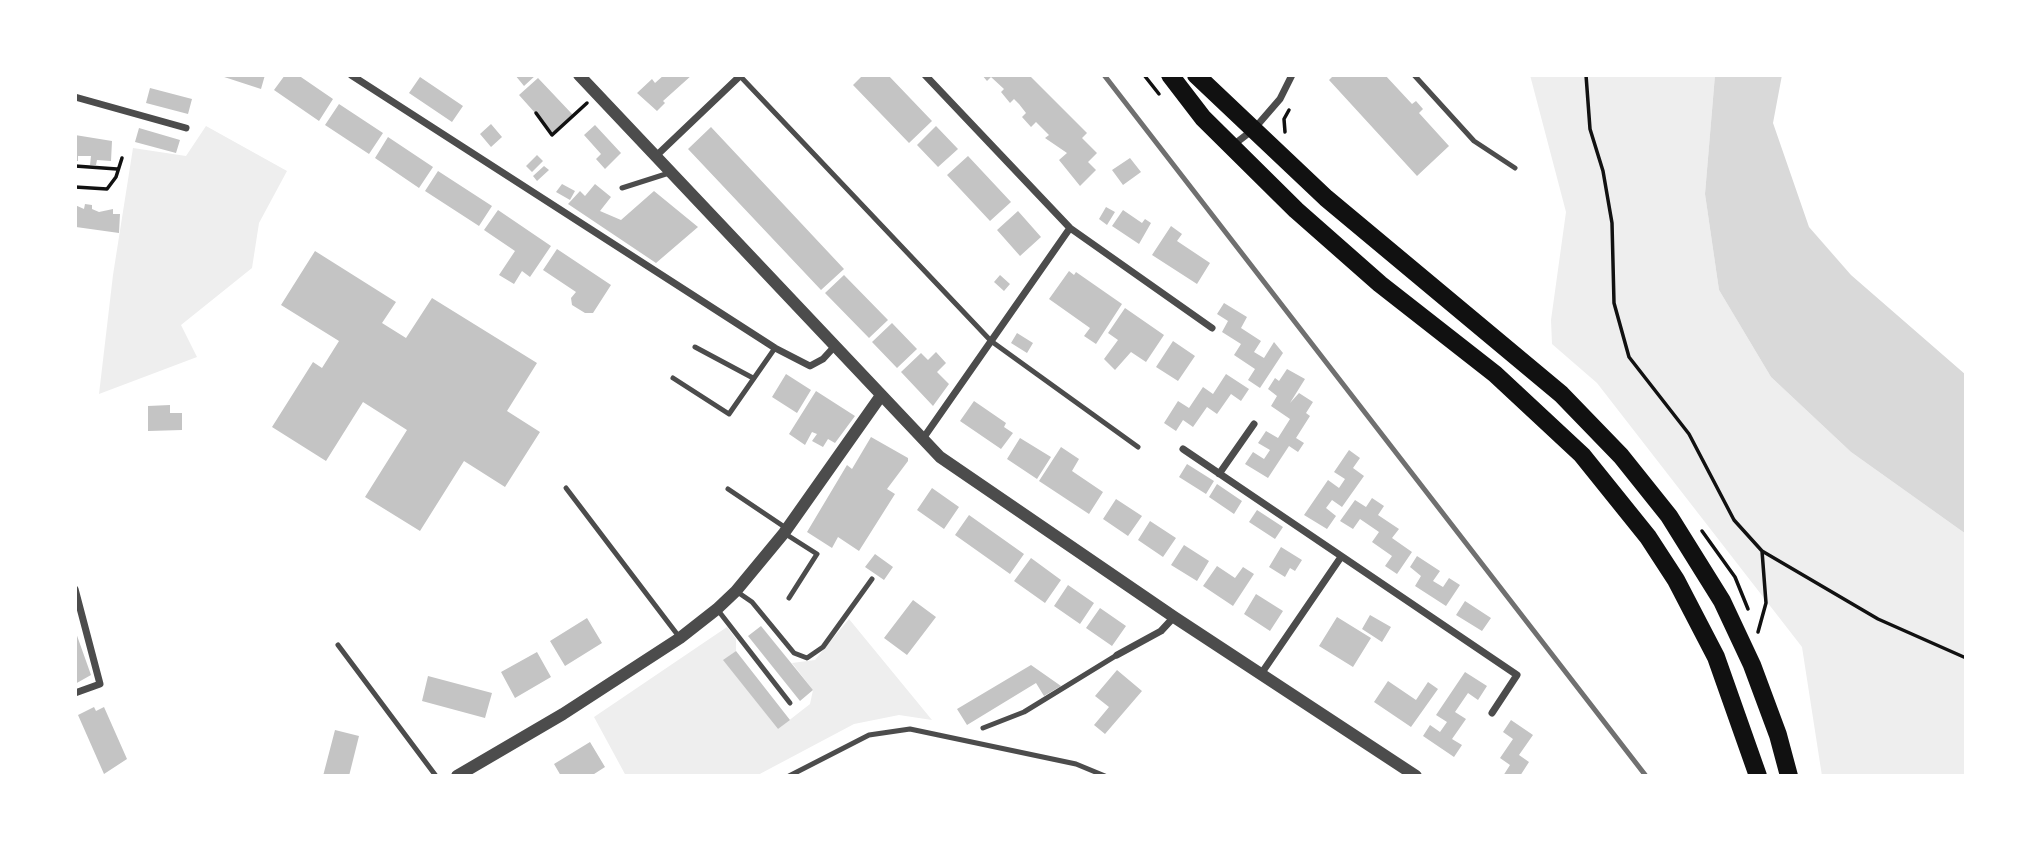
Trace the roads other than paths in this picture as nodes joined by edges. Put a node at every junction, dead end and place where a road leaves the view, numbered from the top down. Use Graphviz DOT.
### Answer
graph roads {
  1 [pos="351,75"];
  2 [pos="579,75"];
  3 [pos="925,75"];
  4 [pos="1170,75"];
  5 [pos="1196,75"];
  6 [pos="1292,75"];
  7 [pos="1414,75"];
  8 [pos="741,76"];
  9 [pos="75,97"];
  10 [pos="186,128"];
  11 [pos="1254,129"];
  12 [pos="1231,147"];
  13 [pos="654,157"];
  14 [pos="1515,168"];
  15 [pos="669,173"];
  16 [pos="622,188"];
  17 [pos="1070,229"];
  18 [pos="1212,328"];
  19 [pos="991,341"];
  20 [pos="695,347"];
  21 [pos="834,347"];
  22 [pos="775,348"];
  23 [pos="673,378"];
  24 [pos="753,378"];
  25 [pos="880,397"];
  26 [pos="1254,424"];
  27 [pos="921,440"];
  28 [pos="1138,447"];
  29 [pos="1183,449"];
  30 [pos="1219,474"];
  31 [pos="566,488"];
  32 [pos="727,489"];
  33 [pos="785,531"];
  34 [pos="1341,556"];
  35 [pos="872,579"];
  36 [pos="75,589"];
  37 [pos="736,591"];
  38 [pos="789,598"];
  39 [pos="716,609"];
  40 [pos="1174,617"];
  41 [pos="680,638"];
  42 [pos="338,645"];
  43 [pos="1117,655"];
  44 [pos="1261,674"];
  45 [pos="75,693"];
  46 [pos="790,703"];
  47 [pos="1492,713"];
  48 [pos="983,728"];
  49 [pos="436,776"];
  50 [pos="457,776"];
  51 [pos="789,776"];
  52 [pos="1105,776"];
  53 [pos="1416,776"];
  54 [pos="1758,776"];
  55 [pos="1788,776"];
  1 -- 22 [label="street"];
  2 -- 13 [label="street"];
  3 -- 17 [label="street"];
  4 -- 12 [label="main road"];
  5 -- 11 [label="main road"];
  6 -- 11 [label="street"];
  7 -- 14 [label="lane"];
  8 -- 13 [label="street"];
  8 -- 19 [label="lane"];
  9 -- 10 [label="street"];
  11 -- 12 [label="street"];
  11 -- 55 [label="main road"];
  12 -- 54 [label="main road"];
  13 -- 15 [label="street"];
  15 -- 16 [label="lane"];
  15 -- 21 [label="street"];
  17 -- 18 [label="street"];
  17 -- 19 [label="street"];
  19 -- 27 [label="street"];
  19 -- 28 [label="lane"];
  20 -- 24 [label="lane"];
  21 -- 22 [label="street"];
  21 -- 25 [label="street"];
  22 -- 24 [label="lane"];
  23 -- 24 [label="lane"];
  25 -- 27 [label="street"];
  25 -- 33 [label="street"];
  26 -- 30 [label="street"];
  27 -- 40 [label="street"];
  29 -- 30 [label="street"];
  30 -- 34 [label="street"];
  31 -- 41 [label="lane"];
  32 -- 33 [label="lane"];
  33 -- 37 [label="street"];
  33 -- 38 [label="lane"];
  34 -- 44 [label="street"];
  34 -- 47 [label="street"];
  35 -- 37 [label="lane"];
  36 -- 45 [label="street"];
  37 -- 39 [label="street"];
  39 -- 41 [label="street"];
  39 -- 46 [label="lane"];
  40 -- 43 [label="street"];
  40 -- 44 [label="street"];
  41 -- 50 [label="street"];
  42 -- 49 [label="lane"];
  43 -- 48 [label="lane"];
  44 -- 53 [label="street"];
  51 -- 52 [label="lane"];
}
